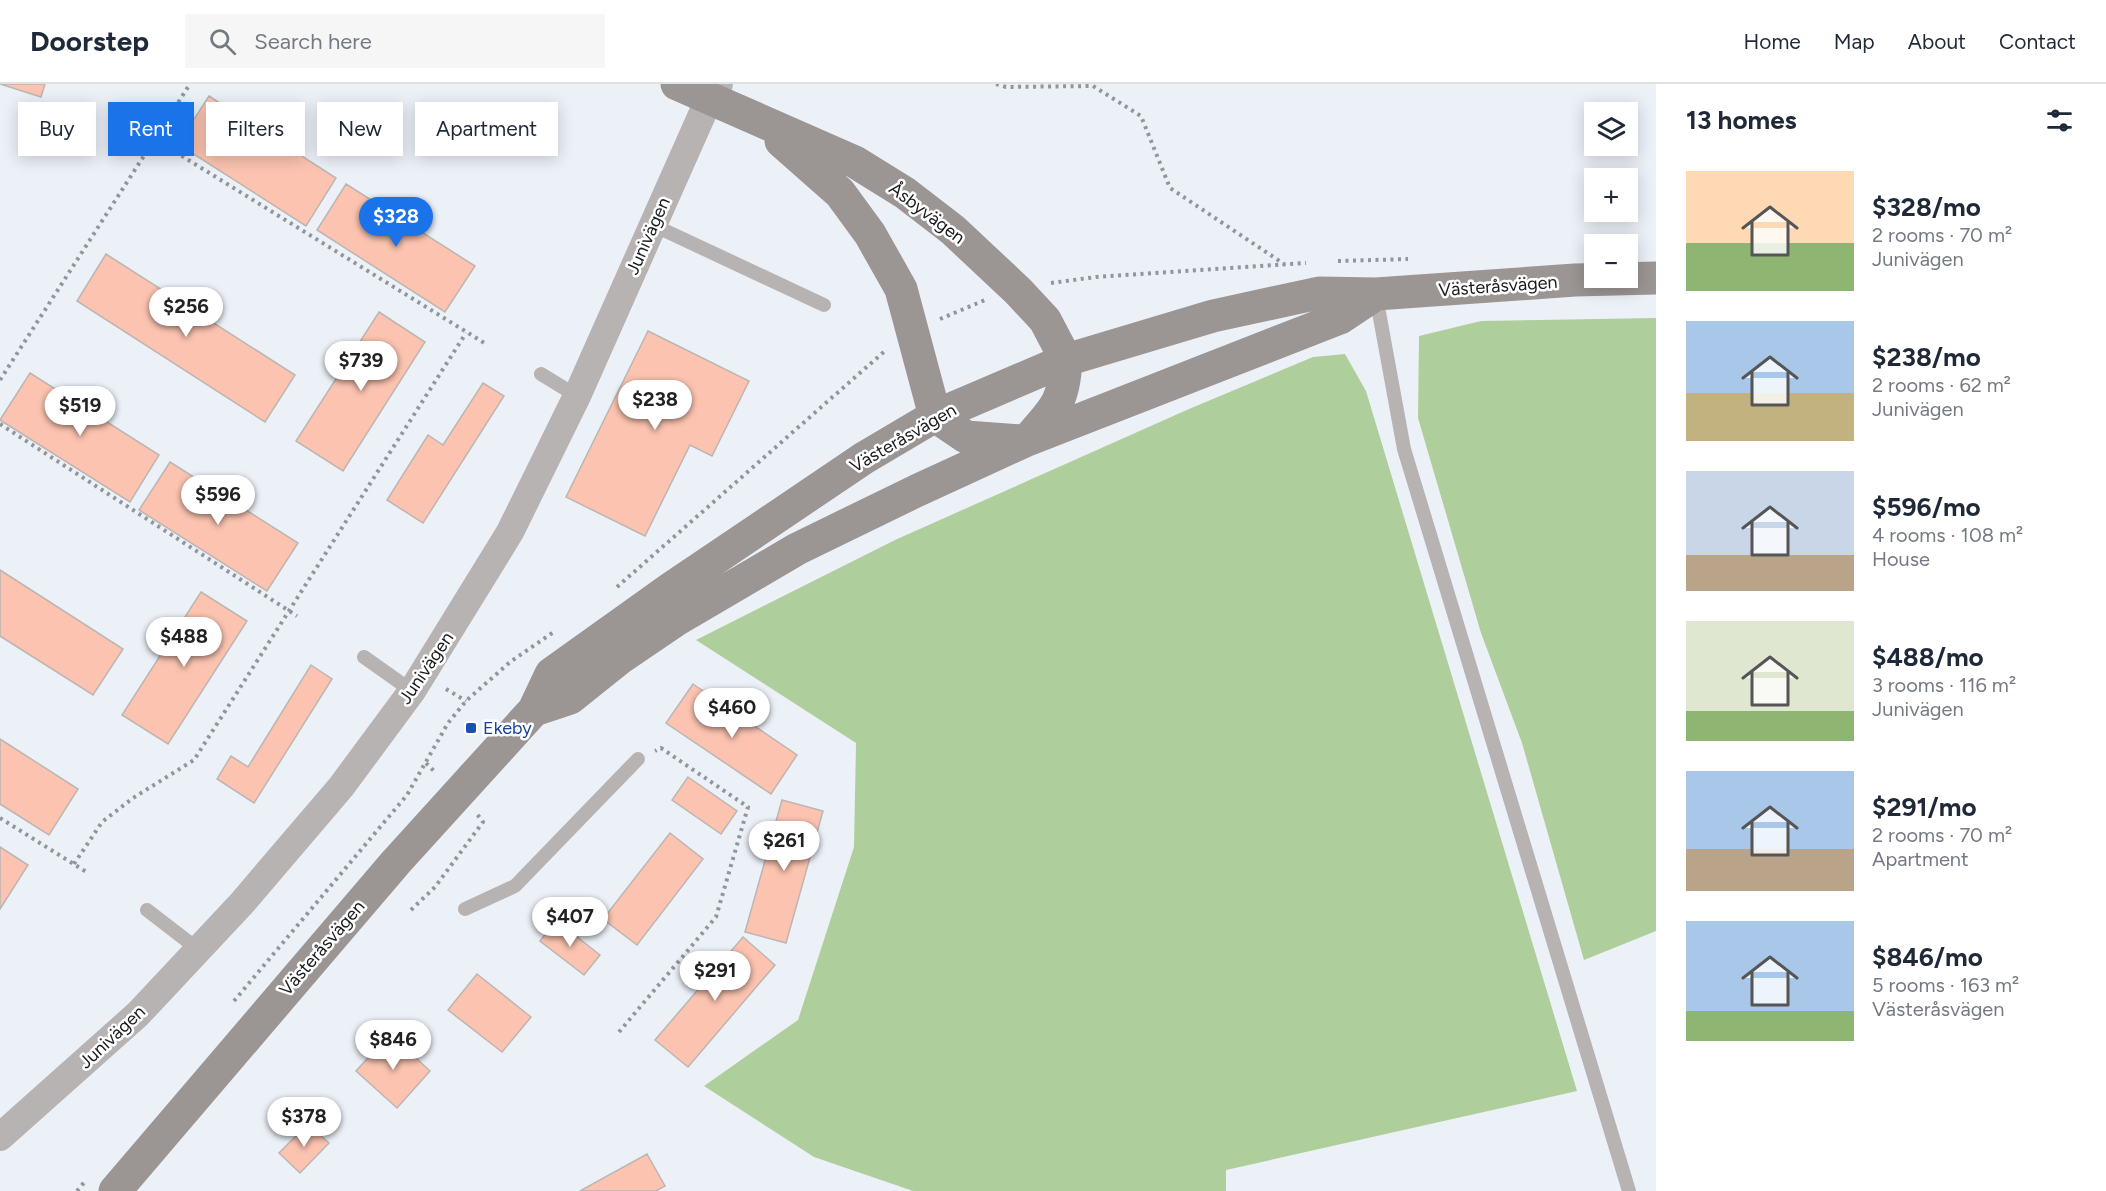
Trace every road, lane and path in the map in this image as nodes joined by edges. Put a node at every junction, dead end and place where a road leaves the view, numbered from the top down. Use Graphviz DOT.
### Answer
graph roads {
  1 [pos="190,84"];
  2 [pos="677,84"];
  3 [pos="996,84"];
  4 [pos="1092,85"];
  5 [pos="714,92"];
  6 [pos="179,102"];
  7 [pos="748,117"];
  8 [pos="146,156"];
  9 [pos="182,156"];
  10 [pos="653,225"];
  11 [pos="1285,264"];
  12 [pos="1656,278"];
  13 [pos="1376,294"];
  14 [pos="824,305"];
  15 [pos="466,333"];
  16 [pos="486,344"];
  17 [pos="1066,360"];
  18 [pos="541,374"];
  19 [pos="0,380"];
  20 [pos="577,396"];
  21 [pos="935,416"];
  22 [pos="0,424"];
  23 [pos="1025,441"];
  24 [pos="288,611"];
  25 [pos="297,616"];
  26 [pos="364,657"];
  27 [pos="412,691"];
  28 [pos="534,710"];
  29 [pos="638,759"];
  30 [pos="0,818"];
  31 [pos="74,864"];
  32 [pos="88,873"];
  33 [pos="465,909"];
  34 [pos="147,910"];
  35 [pos="199,950"];
  36 [pos="619,1032"];
  37 [pos="0,1137"];
  38 [pos="115,1191"];
  39 [pos="1629,1191"];
  1 -- 6 [label="path"];
  2 -- 5 [label="street, Åsbyvägen"];
  3 -- 4 [label="path"];
  4 -- 11 [label="path"];
  5 -- 7 [label="street, Åsbyvägen"];
  5 -- 10 [label="street, Junivägen"];
  7 -- 17 [label="street, Åsbyvägen"];
  7 -- 21 [label="street, Åsbyvägen"];
  8 -- 19 [label="path"];
  9 -- 15 [label="path"];
  10 -- 14 [label="lane"];
  10 -- 20 [label="street, Junivägen"];
  12 -- 13 [label="street, Västeråsvägen"];
  13 -- 17 [label="street, Västeråsvägen"];
  13 -- 23 [label="street, Västeråsvägen"];
  13 -- 39 [label="lane"];
  15 -- 16 [label="path"];
  15 -- 24 [label="path"];
  17 -- 21 [label="street, Västeråsvägen"];
  17 -- 23 [label="street"];
  18 -- 20 [label="lane"];
  20 -- 27 [label="street, Junivägen"];
  21 -- 23 [label="street"];
  21 -- 28 [label="street, Västeråsvägen"];
  22 -- 24 [label="path"];
  23 -- 28 [label="street, Västeråsvägen"];
  24 -- 25 [label="path"];
  24 -- 31 [label="path"];
  26 -- 27 [label="lane"];
  27 -- 35 [label="street, Junivägen"];
  28 -- 38 [label="street, Västeråsvägen"];
  29 -- 33 [label="lane"];
  29 -- 36 [label="path"];
  30 -- 31 [label="path"];
  31 -- 32 [label="path"];
  34 -- 35 [label="lane"];
  35 -- 37 [label="street, Junivägen"];
}
